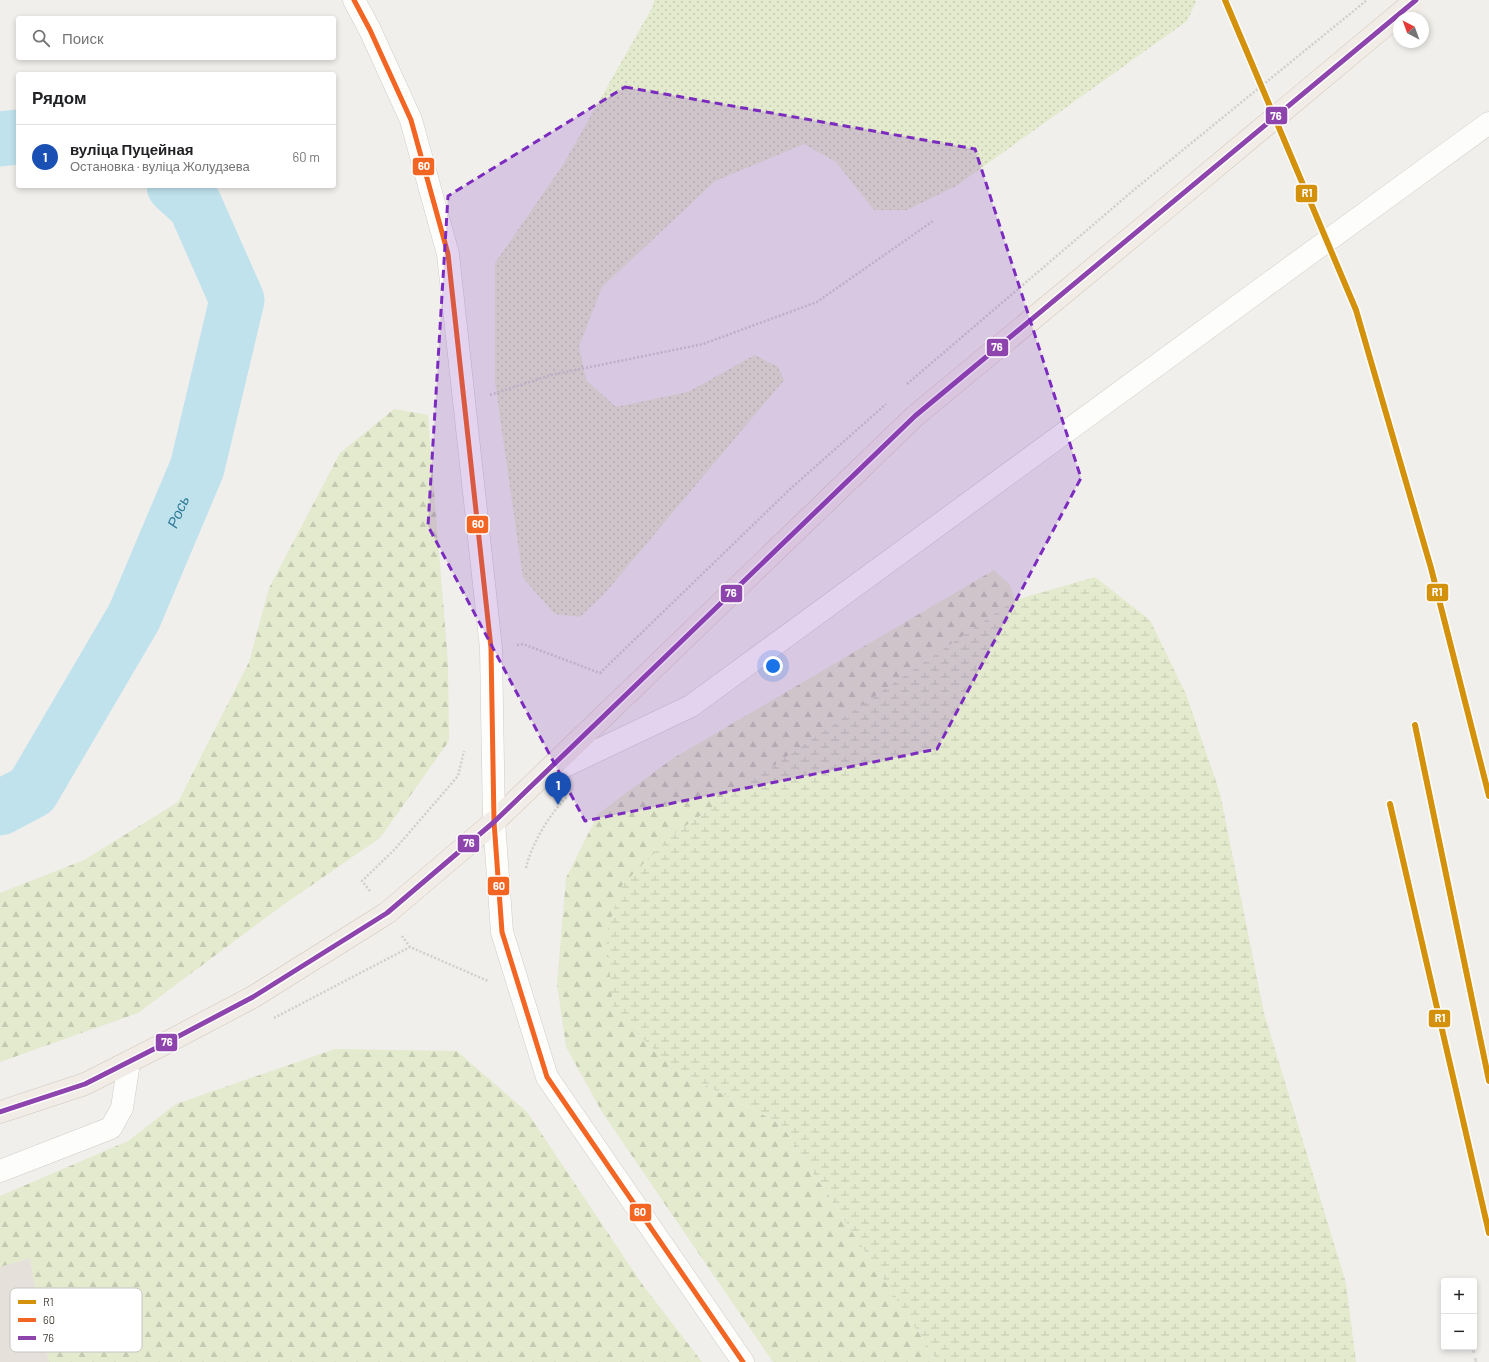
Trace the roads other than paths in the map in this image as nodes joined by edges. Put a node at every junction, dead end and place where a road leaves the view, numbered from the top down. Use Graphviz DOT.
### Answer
graph roads {
  1 [pos="354,0"];
  2 [pos="1414,2"];
  3 [pos="1489,123"];
  4 [pos="539,778"];
  5 [pos="494,822"];
  6 [pos="129,1062"];
  7 [pos="0,1112"];
  8 [pos="0,1171"];
  9 [pos="744,1362"];
  1 -- 5 [label="street"];
  2 -- 4 [label="main road, bridge"];
  3 -- 4 [label="street, bridge"];
  4 -- 5 [label="main road"];
  5 -- 6 [label="main road"];
  5 -- 9 [label="street"];
  6 -- 7 [label="main road"];
  6 -- 8 [label="street"];
}
